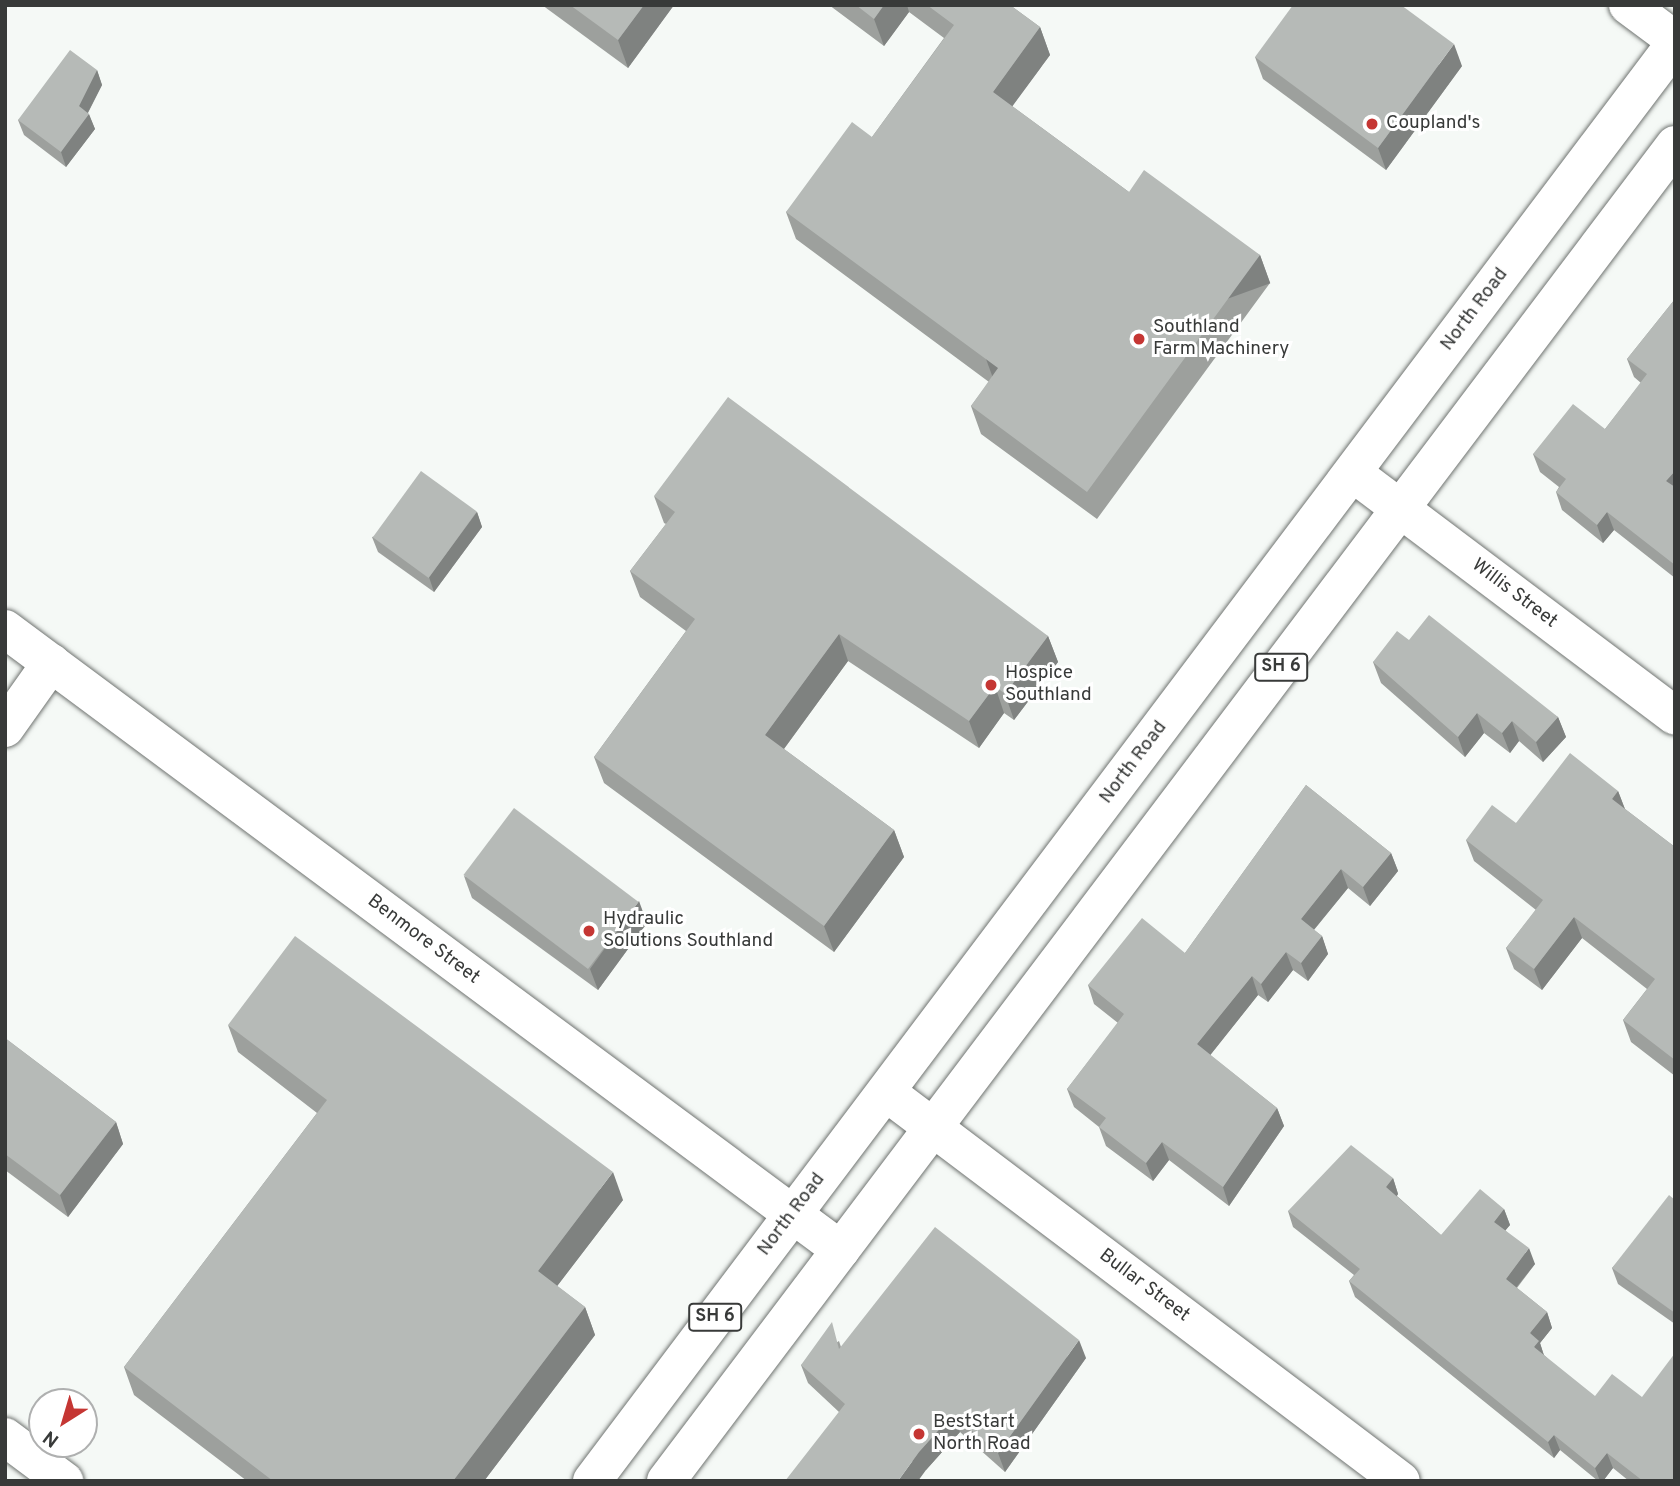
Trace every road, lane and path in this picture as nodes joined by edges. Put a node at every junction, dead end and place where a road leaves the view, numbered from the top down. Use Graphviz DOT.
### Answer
graph roads {
  1 [pos="1628,5"];
  2 [pos="1675,42"];
  3 [pos="1675,145"];
  4 [pos="1353,473"];
  5 [pos="1400,509"];
  6 [pos="5,629"];
  7 [pos="51,663"];
  8 [pos="1675,716"];
  9 [pos="5,727"];
  10 [pos="886,1092"];
  11 [pos="932,1128"];
  12 [pos="792,1215"];
  13 [pos="841,1250"];
  14 [pos="5,1437"];
  15 [pos="64,1481"];
  16 [pos="592,1481"];
  17 [pos="666,1481"];
  18 [pos="1401,1481"];
  1 -- 2 [label="main road"];
  2 -- 4 [label="main road, North Road / SH 6"];
  3 -- 5 [label="main road, SH 6"];
  4 -- 5 [label="main road, Willis Street"];
  4 -- 10 [label="main road, North Road / SH 6"];
  5 -- 8 [label="main road, Willis Street"];
  5 -- 11 [label="main road, SH 6"];
  6 -- 7 [label="main road, Benmore Street"];
  7 -- 9 [label="main road"];
  7 -- 12 [label="main road, Benmore Street"];
  10 -- 11 [label="main road, Bullar Street"];
  10 -- 12 [label="main road, North Road / SH 6"];
  11 -- 13 [label="main road, SH 6"];
  11 -- 18 [label="main road, Bullar Street"];
  12 -- 13 [label="main road, Benmore Street"];
  12 -- 16 [label="main road, North Road / SH 6"];
  13 -- 17 [label="main road, SH 6"];
  14 -- 15 [label="main road"];
}
